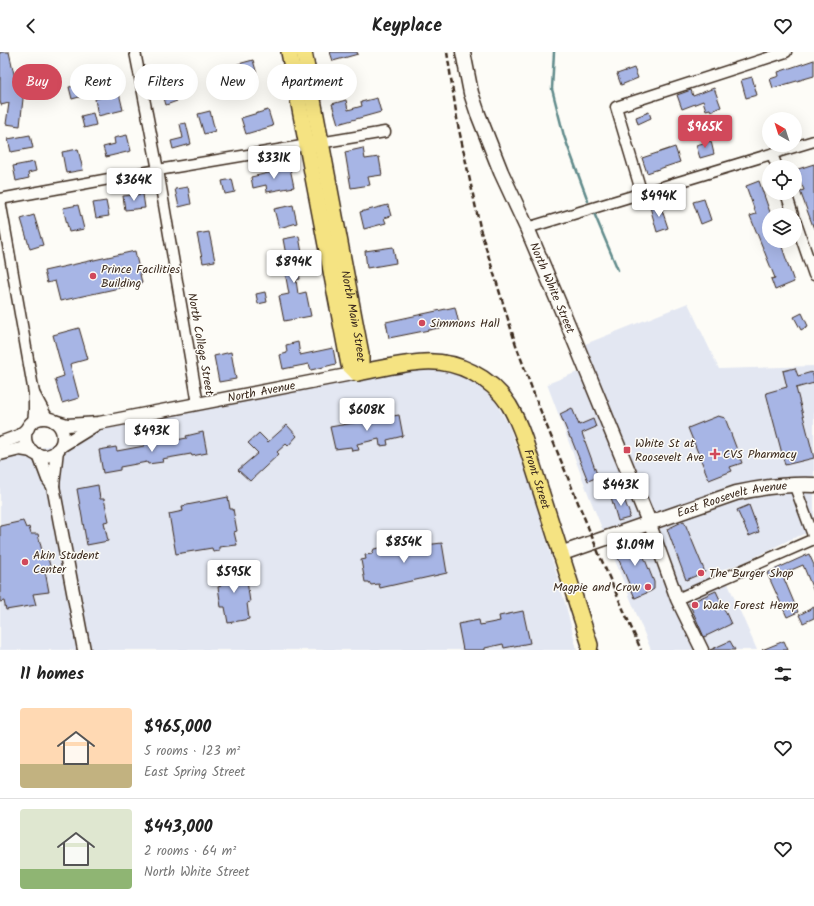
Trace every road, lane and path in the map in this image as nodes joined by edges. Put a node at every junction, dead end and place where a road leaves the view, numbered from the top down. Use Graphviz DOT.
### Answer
graph roads {
  1 [pos="135,52"];
  2 [pos="289,52"];
  3 [pos="304,52"];
  4 [pos="463,52"];
  5 [pos="786,52"];
  6 [pos="385,132"];
  7 [pos="814,141"];
  8 [pos="313,144"];
  9 [pos="772,154"];
  10 [pos="774,160"];
  11 [pos="158,170"];
  12 [pos="642,194"];
  13 [pos="0,200"];
  14 [pos="527,228"];
  15 [pos="802,240"];
  16 [pos="814,275"];
  17 [pos="424,362"];
  18 [pos="357,373"];
  19 [pos="34,393"];
  20 [pos="198,404"];
  21 [pos="51,420"];
  22 [pos="99,423"];
  23 [pos="30,425"];
  24 [pos="0,443"];
  25 [pos="59,448"];
  26 [pos="35,453"];
  27 [pos="0,454"];
  28 [pos="794,484"];
  29 [pos="814,484"];
  30 [pos="53,486"];
  31 [pos="649,522"];
  32 [pos="814,538"];
  33 [pos="560,554"];
  34 [pos="677,598"];
  35 [pos="84,650"];
  36 [pos="590,650"];
  37 [pos="702,650"];
  1 -- 11 [label="street, North College Street"];
  2 -- 8 [label="main road, North Main Street"];
  3 -- 8 [label="main road, North Main Street"];
  4 -- 14 [label="main road, North White Street"];
  5 -- 12 [label="street"];
  6 -- 8 [label="street"];
  7 -- 9 [label="street"];
  8 -- 11 [label="street"];
  8 -- 18 [label="main road, North Main Street"];
  9 -- 10 [label="street"];
  9 -- 12 [label="street"];
  11 -- 13 [label="street"];
  11 -- 20 [label="street, North College Street"];
  12 -- 14 [label="street"];
  13 -- 19 [label="street"];
  14 -- 31 [label="main road, North White Street"];
  15 -- 16 [label="street"];
  17 -- 18 [label="main road, North Avenue"];
  17 -- 33 [label="main road, Front Street"];
  18 -- 20 [label="street, North Avenue"];
  19 -- 21 [label="street"];
  19 -- 23 [label="street"];
  20 -- 22 [label="street, North Avenue"];
  21 -- 22 [label="street, North Avenue"];
  21 -- 23 [label="street"];
  21 -- 25 [label="street"];
  22 -- 25 [label="street, North Avenue"];
  23 -- 24 [label="street"];
  23 -- 26 [label="street"];
  25 -- 26 [label="street"];
  25 -- 30 [label="street"];
  26 -- 27 [label="street"];
  26 -- 30 [label="street"];
  28 -- 29 [label="main road, East Roosevelt Avenue"];
  28 -- 31 [label="main road, East Roosevelt Avenue"];
  28 -- 32 [label="street"];
  30 -- 35 [label="street"];
  31 -- 33 [label="main road, East Roosevelt Avenue"];
  31 -- 34 [label="street"];
  32 -- 34 [label="street"];
  33 -- 36 [label="main road, Front Street"];
  34 -- 37 [label="street"];
}
